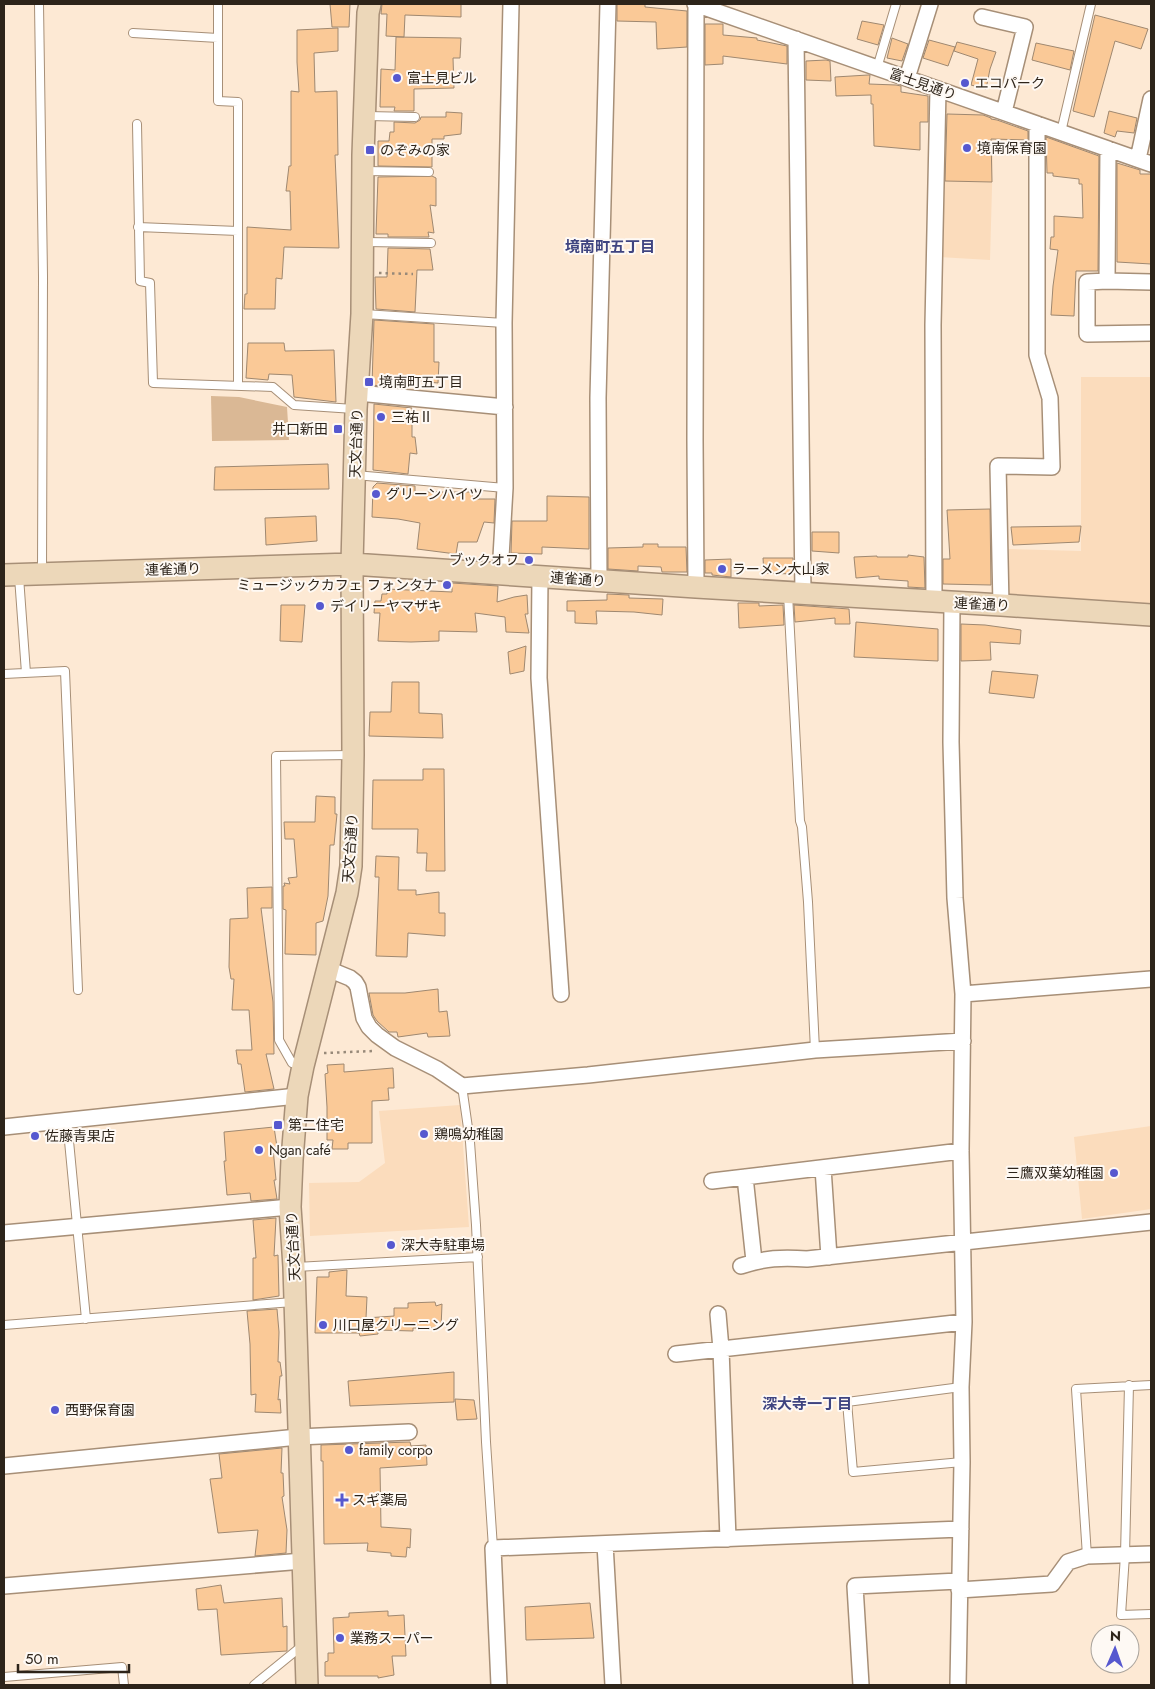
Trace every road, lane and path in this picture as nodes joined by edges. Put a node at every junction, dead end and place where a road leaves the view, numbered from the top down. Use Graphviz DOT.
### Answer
graph roads {
  1 [pos="40,4"];
  2 [pos="218,4"];
  3 [pos="370,4"];
  4 [pos="511,4"];
  5 [pos="608,4"];
  6 [pos="695,4"];
  7 [pos="896,4"];
  8 [pos="930,4"];
  9 [pos="1091,4"];
  10 [pos="715,7"];
  11 [pos="982,17"];
  12 [pos="133,33"];
  13 [pos="218,38"];
  14 [pos="796,39"];
  15 [pos="877,68"];
  16 [pos="907,78"];
  17 [pos="938,90"];
  18 [pos="1151,99"];
  19 [pos="1004,112"];
  20 [pos="365,116"];
  21 [pos="416,117"];
  22 [pos="137,124"];
  23 [pos="1037,124"];
  24 [pos="1061,132"];
  25 [pos="1108,149"];
  26 [pos="1144,162"];
  27 [pos="363,171"];
  28 [pos="429,172"];
  29 [pos="138,226"];
  30 [pos="238,230"];
  31 [pos="363,242"];
  32 [pos="431,244"];
  33 [pos="363,273"];
  34 [pos="413,274"];
  35 [pos="1107,281"];
  36 [pos="1151,282"];
  37 [pos="362,314"];
  38 [pos="504,323"];
  39 [pos="1151,333"];
  40 [pos="238,385"];
  41 [pos="357,401"];
  42 [pos="505,407"];
  43 [pos="354,475"];
  44 [pos="505,488"];
  45 [pos="352,564"];
  46 [pos="42,574"];
  47 [pos="500,574"];
  48 [pos="11,575"];
  49 [pos="540,577"];
  50 [pos="599,581"];
  51 [pos="696,588"];
  52 [pos="796,593"];
  53 [pos="943,602"];
  54 [pos="1001,604"];
  55 [pos="1151,615"];
  56 [pos="26,673"];
  57 [pos="4,674"];
  58 [pos="354,755"];
  59 [pos="328,969"];
  60 [pos="1151,979"];
  61 [pos="78,990"];
  62 [pos="561,994"];
  63 [pos="963,994"];
  64 [pos="963,1041"];
  65 [pos="395,1048"];
  66 [pos="815,1050"];
  67 [pos="305,1059"];
  68 [pos="462,1086"];
  69 [pos="298,1096"];
  70 [pos="68,1120"];
  71 [pos="4,1127"];
  72 [pos="961,1150"];
  73 [pos="823,1168"];
  74 [pos="745,1177"];
  75 [pos="712,1181"];
  76 [pos="290,1207"];
  77 [pos="1151,1222"];
  78 [pos="78,1226"];
  79 [pos="4,1233"];
  80 [pos="963,1244"];
  81 [pos="478,1257"];
  82 [pos="830,1257"];
  83 [pos="294,1267"];
  84 [pos="295,1302"];
  85 [pos="718,1314"];
  86 [pos="86,1319"];
  87 [pos="964,1322"];
  88 [pos="4,1326"];
  89 [pos="721,1349"];
  90 [pos="676,1354"];
  91 [pos="1129,1385"];
  92 [pos="1151,1385"];
  93 [pos="962,1388"];
  94 [pos="409,1432"];
  95 [pos="298,1437"];
  96 [pos="962,1462"];
  97 [pos="4,1466"];
  98 [pos="961,1529"];
  99 [pos="728,1539"];
  100 [pos="605,1544"];
  101 [pos="493,1548"];
  102 [pos="1151,1554"];
  103 [pos="1087,1556"];
  104 [pos="1125,1556"];
  105 [pos="304,1561"];
  106 [pos="959,1585"];
  107 [pos="4,1586"];
  108 [pos="1151,1614"];
  109 [pos="306,1642"];
  110 [pos="4,1677"];
  111 [pos="124,1685"];
  112 [pos="254,1685"];
  113 [pos="307,1685"];
  114 [pos="499,1685"];
  115 [pos="613,1685"];
  116 [pos="861,1685"];
  117 [pos="958,1685"];
  1 -- 46 [label="lane"];
  2 -- 13 [label="lane"];
  3 -- 20 [label="main road, 天文台通り"];
  4 -- 38 [label="street"];
  5 -- 50 [label="street"];
  6 -- 10 [label="street, 富士見通り"];
  6 -- 51 [label="street"];
  7 -- 15 [label="lane"];
  8 -- 16 [label="street"];
  9 -- 24 [label="lane"];
  10 -- 14 [label="street, 富士見通り"];
  11 -- 19 [label="street"];
  12 -- 13 [label="lane"];
  13 -- 30 [label="lane"];
  14 -- 15 [label="street, 富士見通り"];
  14 -- 52 [label="street"];
  15 -- 16 [label="street, 富士見通り"];
  16 -- 17 [label="street, 富士見通り"];
  17 -- 19 [label="street, 富士見通り"];
  17 -- 53 [label="street"];
  18 -- 26 [label="street"];
  19 -- 23 [label="street, 富士見通り"];
  20 -- 21 [label="lane"];
  20 -- 27 [label="main road, 天文台通り"];
  22 -- 29 [label="lane"];
  23 -- 24 [label="street, 富士見通り"];
  23 -- 54 [label="street"];
  24 -- 25 [label="street, 富士見通り"];
  25 -- 26 [label="street, 富士見通り"];
  25 -- 35 [label="street"];
  27 -- 28 [label="lane"];
  27 -- 31 [label="main road, 天文台通り"];
  29 -- 30 [label="lane"];
  29 -- 40 [label="lane"];
  30 -- 40 [label="lane"];
  31 -- 32 [label="lane"];
  31 -- 33 [label="main road, 天文台通り"];
  33 -- 34 [label="path"];
  33 -- 37 [label="main road, 天文台通り"];
  35 -- 36 [label="street"];
  35 -- 39 [label="street"];
  37 -- 38 [label="lane"];
  37 -- 41 [label="main road, 天文台通り"];
  38 -- 42 [label="street"];
  40 -- 41 [label="lane"];
  41 -- 42 [label="street"];
  41 -- 43 [label="main road, 天文台通り"];
  42 -- 44 [label="street"];
  43 -- 44 [label="lane"];
  43 -- 45 [label="main road, 天文台通り"];
  44 -- 47 [label="street"];
  45 -- 46 [label="main road, 連雀通り"];
  45 -- 47 [label="main road, 連雀通り"];
  45 -- 58 [label="main road, 天文台通り"];
  46 -- 48 [label="main road, 連雀通り"];
  47 -- 49 [label="main road, 連雀通り"];
  48 -- 56 [label="lane"];
  49 -- 50 [label="main road, 連雀通り"];
  49 -- 62 [label="street"];
  50 -- 51 [label="main road, 連雀通り"];
  51 -- 52 [label="main road, 連雀通り"];
  52 -- 53 [label="main road, 連雀通り"];
  52 -- 66 [label="lane"];
  53 -- 54 [label="main road, 連雀通り"];
  53 -- 63 [label="street"];
  54 -- 55 [label="main road, 連雀通り"];
  56 -- 57 [label="lane"];
  56 -- 61 [label="lane"];
  58 -- 59 [label="main road, 天文台通り"];
  58 -- 67 [label="lane"];
  59 -- 65 [label="street"];
  59 -- 67 [label="main road, 天文台通り"];
  60 -- 63 [label="street"];
  63 -- 64 [label="street"];
  64 -- 66 [label="street"];
  64 -- 72 [label="street"];
  65 -- 67 [label="path"];
  65 -- 68 [label="street"];
  66 -- 68 [label="street"];
  67 -- 69 [label="main road, 天文台通り"];
  68 -- 81 [label="lane"];
  69 -- 70 [label="street"];
  69 -- 76 [label="main road, 天文台通り"];
  70 -- 71 [label="street"];
  70 -- 78 [label="lane"];
  72 -- 73 [label="street"];
  72 -- 80 [label="street"];
  73 -- 74 [label="street"];
  73 -- 82 [label="street"];
  74 -- 75 [label="street"];
  74 -- 82 [label="street"];
  76 -- 78 [label="street"];
  76 -- 83 [label="main road, 天文台通り"];
  77 -- 80 [label="street"];
  78 -- 79 [label="street"];
  78 -- 86 [label="lane"];
  80 -- 82 [label="street"];
  80 -- 87 [label="street"];
  81 -- 83 [label="lane"];
  81 -- 101 [label="lane"];
  83 -- 84 [label="main road, 天文台通り"];
  84 -- 86 [label="lane"];
  84 -- 95 [label="main road, 天文台通り"];
  85 -- 89 [label="street"];
  86 -- 88 [label="lane"];
  87 -- 89 [label="street"];
  87 -- 93 [label="street"];
  89 -- 90 [label="street"];
  89 -- 99 [label="street"];
  91 -- 92 [label="lane"];
  91 -- 103 [label="lane"];
  91 -- 104 [label="lane"];
  93 -- 96 [label="street"];
  93 -- 96 [label="lane"];
  94 -- 95 [label="street"];
  95 -- 97 [label="street"];
  95 -- 105 [label="main road, 天文台通り"];
  96 -- 98 [label="street"];
  98 -- 99 [label="street"];
  98 -- 106 [label="street"];
  99 -- 100 [label="street"];
  100 -- 101 [label="street"];
  100 -- 115 [label="street"];
  101 -- 114 [label="street"];
  102 -- 104 [label="street"];
  103 -- 104 [label="street"];
  103 -- 106 [label="street"];
  104 -- 108 [label="lane"];
  105 -- 107 [label="street"];
  105 -- 109 [label="main road, 天文台通り"];
  106 -- 116 [label="street"];
  106 -- 117 [label="street"];
  109 -- 112 [label="lane"];
  109 -- 113 [label="main road, 天文台通り"];
  110 -- 111 [label="lane"];
}
